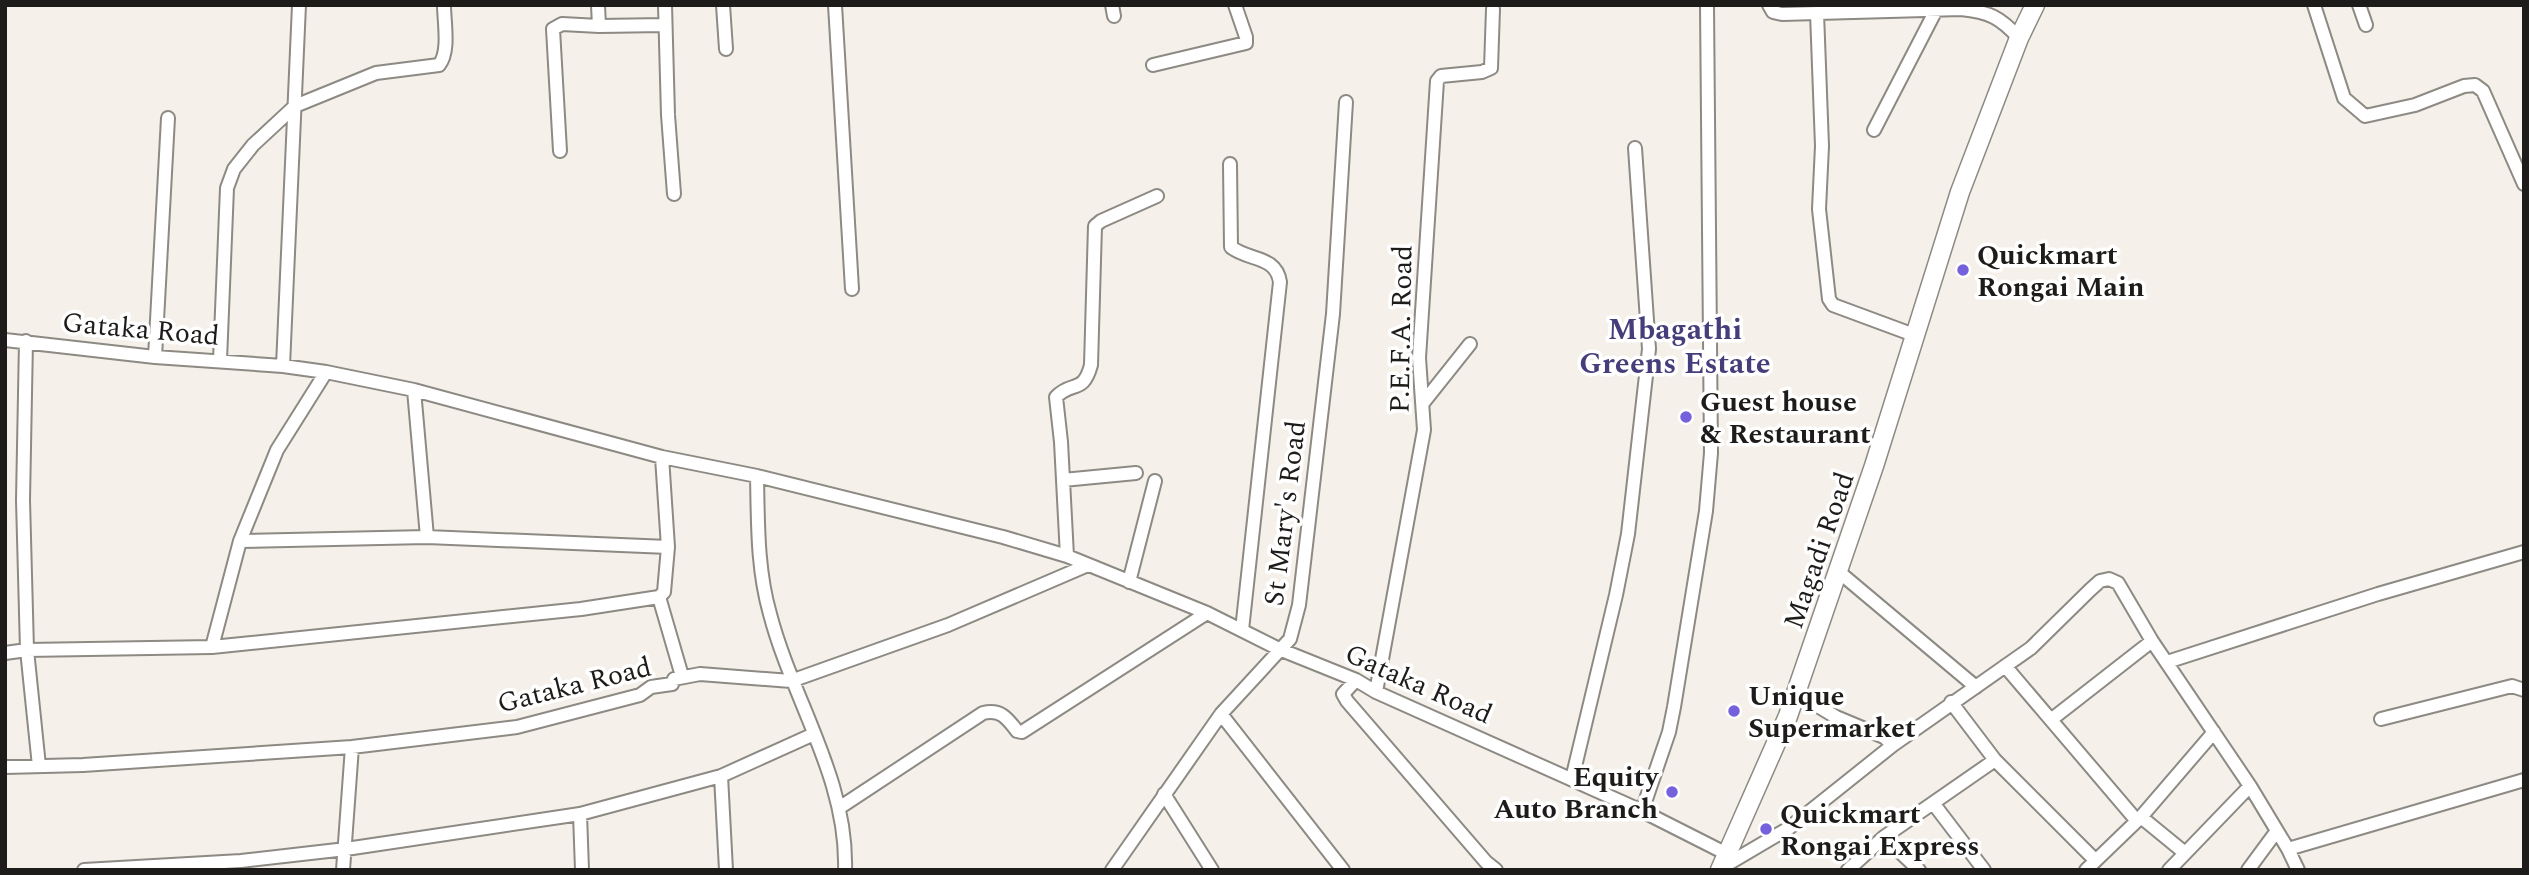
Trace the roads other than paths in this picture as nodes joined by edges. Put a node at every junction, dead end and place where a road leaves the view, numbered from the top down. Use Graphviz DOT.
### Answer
graph roads {
  1 [pos="299,5"];
  2 [pos="444,5"];
  3 [pos="598,5"];
  4 [pos="664,5"];
  5 [pos="723,5"];
  6 [pos="835,5"];
  7 [pos="1235,5"];
  8 [pos="1707,5"];
  9 [pos="1769,5"];
  10 [pos="2035,5"];
  11 [pos="2314,5"];
  12 [pos="2359,5"];
  13 [pos="1493,9"];
  14 [pos="1936,10"];
  15 [pos="1817,13"];
  16 [pos="2366,24"];
  17 [pos="664,25"];
  18 [pos="599,26"];
  19 [pos="2020,38"];
  20 [pos="726,49"];
  21 [pos="1153,65"];
  22 [pos="1346,102"];
  23 [pos="295,106"];
  24 [pos="169,118"];
  25 [pos="1874,130"];
  26 [pos="1634,148"];
  27 [pos="560,151"];
  28 [pos="2519,163"];
  29 [pos="1230,164"];
  30 [pos="2524,184"];
  31 [pos="674,194"];
  32 [pos="1157,196"];
  33 [pos="852,289"];
  34 [pos="1914,335"];
  35 [pos="5,340"];
  36 [pos="26,341"];
  37 [pos="1470,344"];
  38 [pos="155,357"];
  39 [pos="220,360"];
  40 [pos="283,366"];
  41 [pos="326,372"];
  42 [pos="414,390"];
  43 [pos="1423,403"];
  44 [pos="662,457"];
  45 [pos="1136,473"];
  46 [pos="757,476"];
  47 [pos="1063,480"];
  48 [pos="1155,481"];
  49 [pos="428,537"];
  50 [pos="240,541"];
  51 [pos="668,547"];
  52 [pos="2524,552"];
  53 [pos="1068,556"];
  54 [pos="1088,565"];
  55 [pos="1839,572"];
  56 [pos="1129,582"];
  57 [pos="659,597"];
  58 [pos="1207,613"];
  59 [pos="1242,630"];
  60 [pos="2152,641"];
  61 [pos="212,647"];
  62 [pos="1279,649"];
  63 [pos="27,650"];
  64 [pos="5,653"];
  65 [pos="2167,662"];
  66 [pos="2006,666"];
  67 [pos="682,677"];
  68 [pos="1356,680"];
  69 [pos="791,681"];
  70 [pos="1976,687"];
  71 [pos="2524,690"];
  72 [pos="1376,692"];
  73 [pos="1796,693"];
  74 [pos="1951,702"];
  75 [pos="1222,714"];
  76 [pos="2052,719"];
  77 [pos="2381,719"];
  78 [pos="2214,732"];
  79 [pos="814,734"];
  80 [pos="1893,745"];
  81 [pos="352,747"];
  82 [pos="1994,760"];
  83 [pos="39,766"];
  84 [pos="5,767"];
  85 [pos="721,776"];
  86 [pos="1572,779"];
  87 [pos="2524,780"];
  88 [pos="2250,786"];
  89 [pos="1164,794"];
  90 [pos="1933,803"];
  91 [pos="839,808"];
  92 [pos="1642,811"];
  93 [pos="580,814"];
  94 [pos="2139,819"];
  95 [pos="2276,832"];
  96 [pos="1884,837"];
  97 [pos="346,849"];
  98 [pos="2288,849"];
  99 [pos="2185,853"];
  100 [pos="1722,864"];
  101 [pos="2090,865"];
  102 [pos="84,870"];
  103 [pos="344,870"];
  104 [pos="582,870"];
  105 [pos="726,870"];
  106 [pos="845,870"];
  107 [pos="1112,870"];
  108 [pos="1212,870"];
  109 [pos="1343,870"];
  110 [pos="1496,870"];
  111 [pos="1848,870"];
  112 [pos="1919,870"];
  113 [pos="1984,870"];
  114 [pos="2169,870"];
  115 [pos="2248,870"];
  116 [pos="2298,870"];
  1 -- 23 [label="street"];
  2 -- 23 [label="street"];
  3 -- 18 [label="street"];
  4 -- 17 [label="street"];
  5 -- 20 [label="street"];
  6 -- 33 [label="street"];
  7 -- 21 [label="street"];
  8 -- 92 [label="street"];
  9 -- 15 [label="street"];
  10 -- 19 [label="highway, Magadi Road"];
  11 -- 28 [label="street"];
  12 -- 16 [label="street"];
  13 -- 43 [label="street, P.E.F.A. Road"];
  14 -- 15 [label="street"];
  14 -- 19 [label="street"];
  14 -- 25 [label="street"];
  15 -- 34 [label="street"];
  17 -- 18 [label="street"];
  17 -- 31 [label="street"];
  18 -- 27 [label="street"];
  19 -- 34 [label="highway, Magadi Road"];
  22 -- 62 [label="street, St Mary's Road"];
  23 -- 39 [label="street"];
  23 -- 40 [label="street"];
  24 -- 38 [label="street"];
  26 -- 86 [label="street"];
  28 -- 30 [label="street"];
  29 -- 59 [label="street"];
  32 -- 47 [label="street"];
  34 -- 55 [label="highway, Magadi Road"];
  35 -- 36 [label="street, Gataka Road"];
  36 -- 38 [label="street, Gataka Road"];
  36 -- 63 [label="street"];
  37 -- 43 [label="street"];
  38 -- 39 [label="street, Gataka Road"];
  39 -- 40 [label="street, Gataka Road"];
  40 -- 41 [label="street, Gataka Road"];
  41 -- 42 [label="street, Gataka Road"];
  41 -- 50 [label="street"];
  42 -- 44 [label="street, Gataka Road"];
  42 -- 49 [label="street"];
  43 -- 72 [label="street, P.E.F.A. Road"];
  44 -- 46 [label="street, Gataka Road"];
  44 -- 51 [label="street"];
  45 -- 47 [label="street"];
  46 -- 53 [label="street, Gataka Road"];
  46 -- 69 [label="street"];
  47 -- 53 [label="street"];
  48 -- 56 [label="street"];
  49 -- 50 [label="street"];
  49 -- 51 [label="street"];
  50 -- 61 [label="street"];
  51 -- 57 [label="street"];
  52 -- 65 [label="street"];
  53 -- 54 [label="street, Gataka Road"];
  54 -- 56 [label="street, Gataka Road"];
  54 -- 69 [label="street, Gataka Road"];
  55 -- 70 [label="street"];
  55 -- 73 [label="highway, Magadi Road"];
  56 -- 58 [label="street, Gataka Road"];
  57 -- 61 [label="street"];
  57 -- 67 [label="street"];
  58 -- 59 [label="street, Gataka Road"];
  58 -- 91 [label="street"];
  59 -- 62 [label="street, Gataka Road"];
  60 -- 65 [label="street"];
  60 -- 66 [label="street"];
  60 -- 76 [label="street"];
  61 -- 63 [label="street"];
  62 -- 68 [label="street, Gataka Road"];
  62 -- 75 [label="street, St Mary's Road"];
  63 -- 64 [label="street"];
  63 -- 83 [label="street"];
  65 -- 78 [label="street"];
  66 -- 70 [label="street"];
  66 -- 76 [label="street"];
  67 -- 69 [label="street, Gataka Road"];
  67 -- 81 [label="street, Gataka Road"];
  68 -- 72 [label="street, Gataka Road"];
  68 -- 110 [label="street"];
  69 -- 79 [label="street"];
  70 -- 74 [label="street"];
  71 -- 77 [label="street"];
  72 -- 86 [label="street, Gataka Road"];
  73 -- 80 [label="street"];
  73 -- 100 [label="highway, Magadi Road"];
  74 -- 80 [label="street"];
  74 -- 82 [label="street"];
  75 -- 89 [label="street, St Mary's Road"];
  75 -- 109 [label="street"];
  76 -- 94 [label="street"];
  78 -- 88 [label="street"];
  78 -- 94 [label="street"];
  79 -- 85 [label="street"];
  79 -- 91 [label="street"];
  80 -- 100 [label="street"];
  81 -- 83 [label="street, Gataka Road"];
  81 -- 97 [label="street"];
  82 -- 90 [label="street"];
  82 -- 101 [label="street"];
  83 -- 84 [label="street, Gataka Road"];
  85 -- 93 [label="street"];
  85 -- 105 [label="street"];
  86 -- 92 [label="street, Gataka Road"];
  87 -- 98 [label="street"];
  88 -- 95 [label="street"];
  88 -- 99 [label="street"];
  89 -- 107 [label="street, St Mary's Road"];
  89 -- 108 [label="street"];
  90 -- 96 [label="street"];
  90 -- 113 [label="street"];
  91 -- 106 [label="street"];
  92 -- 100 [label="street, Gataka Road"];
  93 -- 97 [label="street"];
  93 -- 104 [label="street"];
  94 -- 99 [label="street"];
  94 -- 101 [label="street"];
  95 -- 98 [label="street"];
  95 -- 115 [label="street"];
  96 -- 111 [label="street"];
  96 -- 112 [label="street"];
  97 -- 102 [label="street"];
  97 -- 103 [label="street"];
  98 -- 116 [label="street"];
  99 -- 114 [label="street"];
}
